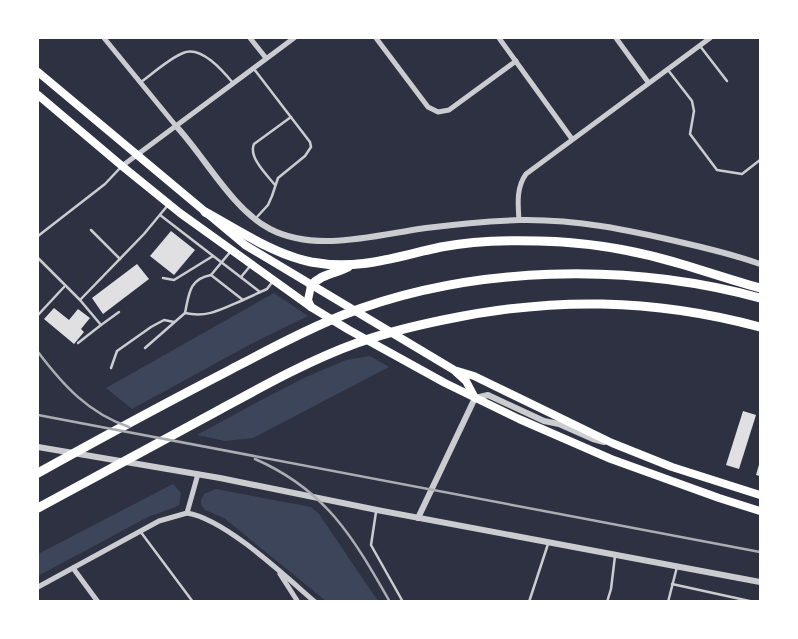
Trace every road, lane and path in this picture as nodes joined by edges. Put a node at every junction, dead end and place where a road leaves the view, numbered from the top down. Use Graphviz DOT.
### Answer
graph roads {
  1 [pos="104,38"];
  2 [pos="250,38"];
  3 [pos="294,38"];
  4 [pos="376,38"];
  5 [pos="499,38"];
  6 [pos="616,38"];
  7 [pos="710,38"];
  8 [pos="700,45"];
  9 [pos="266,58"];
  10 [pos="516,61"];
  11 [pos="253,68"];
  12 [pos="667,68"];
  13 [pos="38,72"];
  14 [pos="726,81"];
  15 [pos="141,82"];
  16 [pos="648,82"];
  17 [pos="233,83"];
  18 [pos="38,95"];
  19 [pos="291,117"];
  20 [pos="176,126"];
  21 [pos="572,139"];
  22 [pos="137,156"];
  23 [pos="760,160"];
  24 [pos="122,166"];
  25 [pos="275,185"];
  26 [pos="169,204"];
  27 [pos="204,212"];
  28 [pos="160,215"];
  29 [pos="255,219"];
  30 [pos="519,220"];
  31 [pos="91,230"];
  32 [pos="38,236"];
  33 [pos="232,249"];
  34 [pos="213,256"];
  35 [pos="38,258"];
  36 [pos="120,260"];
  37 [pos="221,262"];
  38 [pos="252,264"];
  39 [pos="760,264"];
  40 [pos="350,266"];
  41 [pos="211,275"];
  42 [pos="241,277"];
  43 [pos="163,278"];
  44 [pos="274,280"];
  45 [pos="310,286"];
  46 [pos="64,287"];
  47 [pos="760,288"];
  48 [pos="260,292"];
  49 [pos="760,298"];
  50 [pos="80,300"];
  51 [pos="243,300"];
  52 [pos="311,307"];
  53 [pos="119,312"];
  54 [pos="185,313"];
  55 [pos="38,315"];
  56 [pos="174,322"];
  57 [pos="101,325"];
  58 [pos="760,327"];
  59 [pos="78,343"];
  60 [pos="145,348"];
  61 [pos="111,368"];
  62 [pos="454,370"];
  63 [pos="475,398"];
  64 [pos="612,444"];
  65 [pos="38,447"];
  66 [pos="40,471"];
  67 [pos="198,474"];
  68 [pos="724,484"];
  69 [pos="760,495"];
  70 [pos="719,498"];
  71 [pos="38,508"];
  72 [pos="376,510"];
  73 [pos="760,511"];
  74 [pos="187,513"];
  75 [pos="418,518"];
  76 [pos="140,531"];
  77 [pos="548,542"];
  78 [pos="616,555"];
  79 [pos="677,566"];
  80 [pos="74,568"];
  81 [pos="277,569"];
  82 [pos="760,582"];
  83 [pos="672,584"];
  84 [pos="38,587"];
  85 [pos="98,602"];
  86 [pos="193,602"];
  87 [pos="298,602"];
  88 [pos="315,602"];
  89 [pos="403,602"];
  90 [pos="528,602"];
  91 [pos="607,602"];
  92 [pos="668,602"];
  93 [pos="754,602"];
  1 -- 15 [label="street"];
  2 -- 9 [label="street"];
  3 -- 9 [label="street"];
  4 -- 10 [label="street"];
  5 -- 10 [label="street"];
  6 -- 16 [label="street"];
  7 -- 8 [label="street"];
  8 -- 12 [label="street"];
  8 -- 14 [label="lane"];
  9 -- 11 [label="street"];
  10 -- 21 [label="street"];
  11 -- 17 [label="street"];
  11 -- 19 [label="lane"];
  12 -- 16 [label="street"];
  12 -- 23 [label="lane"];
  13 -- 22 [label="main road"];
  15 -- 17 [label="lane"];
  15 -- 20 [label="street"];
  16 -- 21 [label="street"];
  17 -- 20 [label="street"];
  18 -- 24 [label="main road"];
  19 -- 25 [label="lane"];
  19 -- 25 [label="lane"];
  20 -- 22 [label="street"];
  20 -- 29 [label="street"];
  21 -- 30 [label="street"];
  22 -- 24 [label="street"];
  22 -- 27 [label="main road"];
  24 -- 26 [label="main road"];
  24 -- 32 [label="lane"];
  25 -- 29 [label="lane"];
  26 -- 28 [label="lane"];
  26 -- 33 [label="main road"];
  27 -- 40 [label="highway"];
  27 -- 45 [label="main road"];
  28 -- 34 [label="lane"];
  28 -- 36 [label="lane"];
  29 -- 30 [label="street"];
  30 -- 39 [label="street"];
  31 -- 36 [label="lane"];
  33 -- 37 [label="lane"];
  33 -- 38 [label="main road"];
  34 -- 37 [label="lane"];
  34 -- 43 [label="lane"];
  35 -- 46 [label="lane"];
  36 -- 50 [label="lane"];
  37 -- 41 [label="lane"];
  37 -- 42 [label="lane"];
  38 -- 42 [label="lane"];
  38 -- 44 [label="main road"];
  40 -- 45 [label="highway"];
  40 -- 47 [label="highway"];
  41 -- 51 [label="lane"];
  41 -- 54 [label="lane"];
  42 -- 48 [label="lane"];
  44 -- 48 [label="lane"];
  44 -- 52 [label="main road"];
  45 -- 52 [label="main road"];
  45 -- 62 [label="main road"];
  46 -- 50 [label="lane"];
  46 -- 55 [label="lane"];
  48 -- 51 [label="lane"];
  49 -- 66 [label="highway"];
  50 -- 57 [label="lane"];
  51 -- 54 [label="lane"];
  52 -- 63 [label="main road"];
  53 -- 57 [label="lane"];
  54 -- 56 [label="lane"];
  56 -- 60 [label="lane"];
  56 -- 61 [label="lane"];
  57 -- 59 [label="lane"];
  58 -- 71 [label="highway"];
  62 -- 63 [label="main road"];
  62 -- 64 [label="main road"];
  63 -- 64 [label="street"];
  63 -- 70 [label="main road"];
  63 -- 75 [label="street"];
  64 -- 68 [label="main road"];
  65 -- 67 [label="street"];
  67 -- 72 [label="street"];
  67 -- 74 [label="street"];
  68 -- 69 [label="main road"];
  68 -- 70 [label="main road"];
  70 -- 73 [label="main road"];
  72 -- 75 [label="street"];
  72 -- 89 [label="lane"];
  74 -- 76 [label="street"];
  74 -- 81 [label="street"];
  75 -- 77 [label="street"];
  76 -- 80 [label="street"];
  76 -- 86 [label="lane"];
  77 -- 78 [label="street"];
  77 -- 90 [label="lane"];
  78 -- 79 [label="street"];
  78 -- 91 [label="lane"];
  79 -- 82 [label="street"];
  79 -- 83 [label="lane"];
  80 -- 84 [label="street"];
  80 -- 85 [label="street"];
  81 -- 87 [label="street"];
  81 -- 88 [label="street"];
  83 -- 92 [label="lane"];
  83 -- 93 [label="lane"];
}
